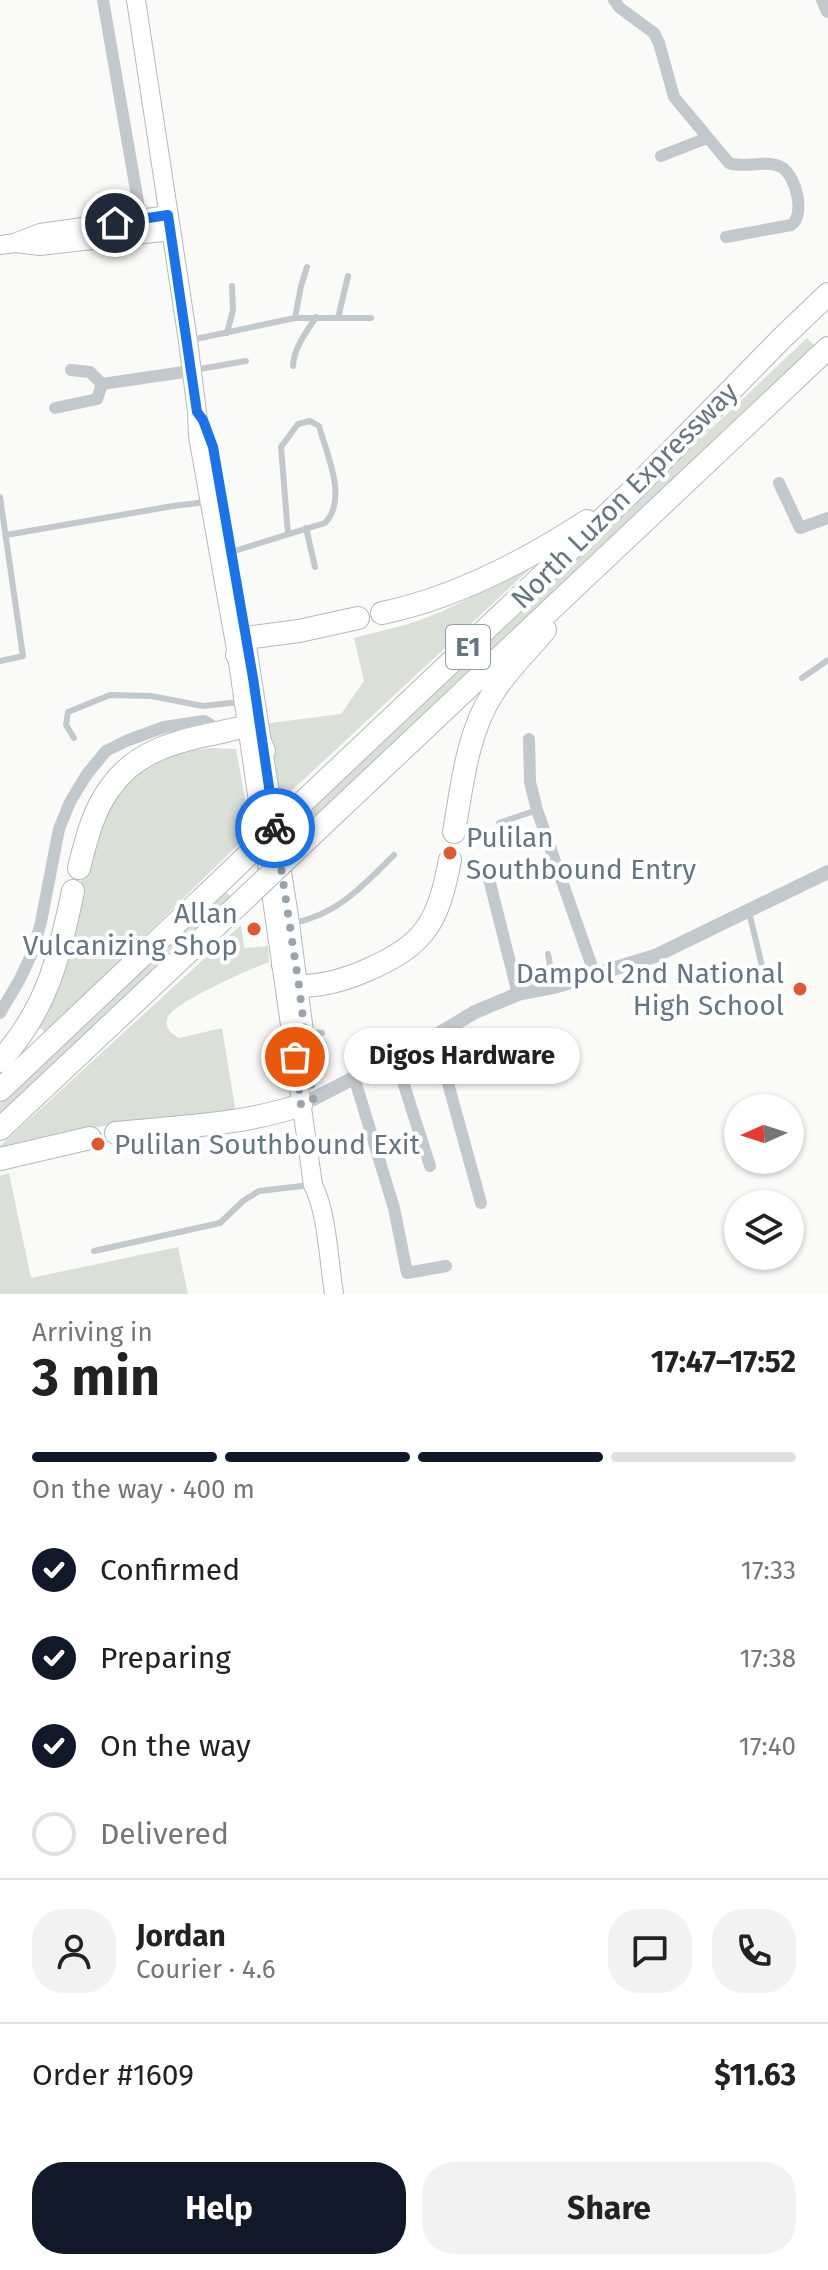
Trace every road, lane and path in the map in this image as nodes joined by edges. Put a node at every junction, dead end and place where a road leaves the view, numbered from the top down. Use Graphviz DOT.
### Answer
graph roads {
  1 [pos="103,0"];
  2 [pos="136,0"];
  3 [pos="614,0"];
  4 [pos="823,0"];
  5 [pos="828,11"];
  6 [pos="707,138"];
  7 [pos="661,156"];
  8 [pos="156,223"];
  9 [pos="726,237"];
  10 [pos="7,244"];
  11 [pos="307,267"];
  12 [pos="348,276"];
  13 [pos="232,286"];
  14 [pos="828,294"];
  15 [pos="316,317"];
  16 [pos="295,318"];
  17 [pos="338,318"];
  18 [pos="371,318"];
  19 [pos="227,333"];
  20 [pos="188,341"];
  21 [pos="828,348"];
  22 [pos="246,361"];
  23 [pos="293,366"];
  24 [pos="71,370"];
  25 [pos="191,371"];
  26 [pos="102,384"];
  27 [pos="55,408"];
  28 [pos="197,412"];
  29 [pos="779,483"];
  30 [pos="631,492"];
  31 [pos="0,497"];
  32 [pos="211,502"];
  33 [pos="828,518"];
  34 [pos="306,528"];
  35 [pos="288,534"];
  36 [pos="6,535"];
  37 [pos="231,552"];
  38 [pos="601,561"];
  39 [pos="315,567"];
  40 [pos="382,613"];
  41 [pos="358,618"];
  42 [pos="241,646"];
  43 [pos="828,660"];
  44 [pos="0,661"];
  45 [pos="802,678"];
  46 [pos="243,702"];
  47 [pos="246,727"];
  48 [pos="222,732"];
  49 [pos="74,738"];
  50 [pos="529,739"];
  51 [pos="264,751"];
  52 [pos="537,810"];
  53 [pos="499,823"];
  54 [pos="454,832"];
  55 [pos="394,855"];
  56 [pos="450,860"];
  57 [pos="79,868"];
  58 [pos="828,872"];
  59 [pos="489,879"];
  60 [pos="73,891"];
  61 [pos="749,912"];
  62 [pos="290,923"];
  63 [pos="548,954"];
  64 [pos="283,965"];
  65 [pos="762,966"];
  66 [pos="595,975"];
  67 [pos="299,986"];
  68 [pos="554,987"];
  69 [pos="518,994"];
  70 [pos="0,1013"];
  71 [pos="435,1036"];
  72 [pos="324,1044"];
  73 [pos="395,1057"];
  74 [pos="0,1061"];
  75 [pos="354,1077"];
  76 [pos="310,1079"];
  77 [pos="0,1090"];
  78 [pos="307,1102"];
  79 [pos="0,1129"];
  80 [pos="116,1133"];
  81 [pos="90,1138"];
  82 [pos="0,1159"];
  83 [pos="430,1166"];
  84 [pos="316,1188"];
  85 [pos="481,1203"];
  86 [pos="94,1251"];
  87 [pos="446,1266"];
  88 [pos="334,1294"];
  1 -- 8 [label="street"];
  2 -- 8 [label="main road"];
  3 -- 6 [label="street"];
  4 -- 5 [label="street"];
  6 -- 7 [label="street"];
  6 -- 9 [label="street"];
  8 -- 10 [label="main road"];
  8 -- 20 [label="main road"];
  11 -- 16 [label="lane"];
  12 -- 17 [label="lane"];
  13 -- 19 [label="lane"];
  14 -- 30 [label="highway, North Luzon Expressway / E1"];
  15 -- 16 [label="lane"];
  15 -- 17 [label="lane"];
  15 -- 23 [label="lane"];
  16 -- 19 [label="lane"];
  17 -- 18 [label="lane"];
  19 -- 20 [label="lane"];
  20 -- 25 [label="main road"];
  21 -- 38 [label="highway, North Luzon Expressway / E1"];
  22 -- 25 [label="lane"];
  24 -- 26 [label="street"];
  25 -- 26 [label="street"];
  25 -- 28 [label="main road"];
  26 -- 27 [label="street"];
  28 -- 32 [label="main road"];
  28 -- 37 [label="main road"];
  29 -- 33 [label="street"];
  30 -- 40 [label="highway"];
  30 -- 77 [label="highway, North Luzon Expressway / E1, bridge"];
  31 -- 36 [label="lane"];
  32 -- 36 [label="lane"];
  32 -- 42 [label="main road"];
  34 -- 35 [label="lane"];
  34 -- 35 [label="lane"];
  34 -- 39 [label="lane"];
  35 -- 37 [label="lane"];
  36 -- 44 [label="lane"];
  37 -- 42 [label="main road"];
  38 -- 54 [label="highway"];
  38 -- 79 [label="highway, North Luzon Expressway / E1, bridge"];
  41 -- 42 [label="highway"];
  42 -- 46 [label="main road"];
  42 -- 51 [label="main road"];
  43 -- 45 [label="lane"];
  46 -- 47 [label="main road"];
  46 -- 49 [label="lane"];
  47 -- 48 [label="highway"];
  47 -- 51 [label="highway"];
  47 -- 64 [label="main road"];
  48 -- 57 [label="highway"];
  48 -- 70 [label="street"];
  50 -- 52 [label="street"];
  51 -- 62 [label="main road"];
  52 -- 53 [label="lane"];
  52 -- 66 [label="street"];
  55 -- 62 [label="lane"];
  56 -- 67 [label="highway"];
  58 -- 61 [label="street"];
  59 -- 69 [label="street"];
  60 -- 74 [label="highway"];
  61 -- 65 [label="lane"];
  61 -- 66 [label="street"];
  62 -- 67 [label="main road"];
  63 -- 68 [label="lane"];
  64 -- 67 [label="highway"];
  64 -- 78 [label="main road"];
  66 -- 68 [label="street"];
  67 -- 76 [label="main road"];
  68 -- 69 [label="street"];
  69 -- 71 [label="street"];
  71 -- 73 [label="street"];
  71 -- 85 [label="street"];
  72 -- 76 [label="lane"];
  73 -- 75 [label="street"];
  73 -- 83 [label="street"];
  75 -- 78 [label="street"];
  75 -- 87 [label="street"];
  76 -- 78 [label="main road"];
  78 -- 80 [label="highway"];
  78 -- 84 [label="main road"];
  81 -- 82 [label="highway"];
  84 -- 86 [label="lane"];
  84 -- 88 [label="main road"];
}
